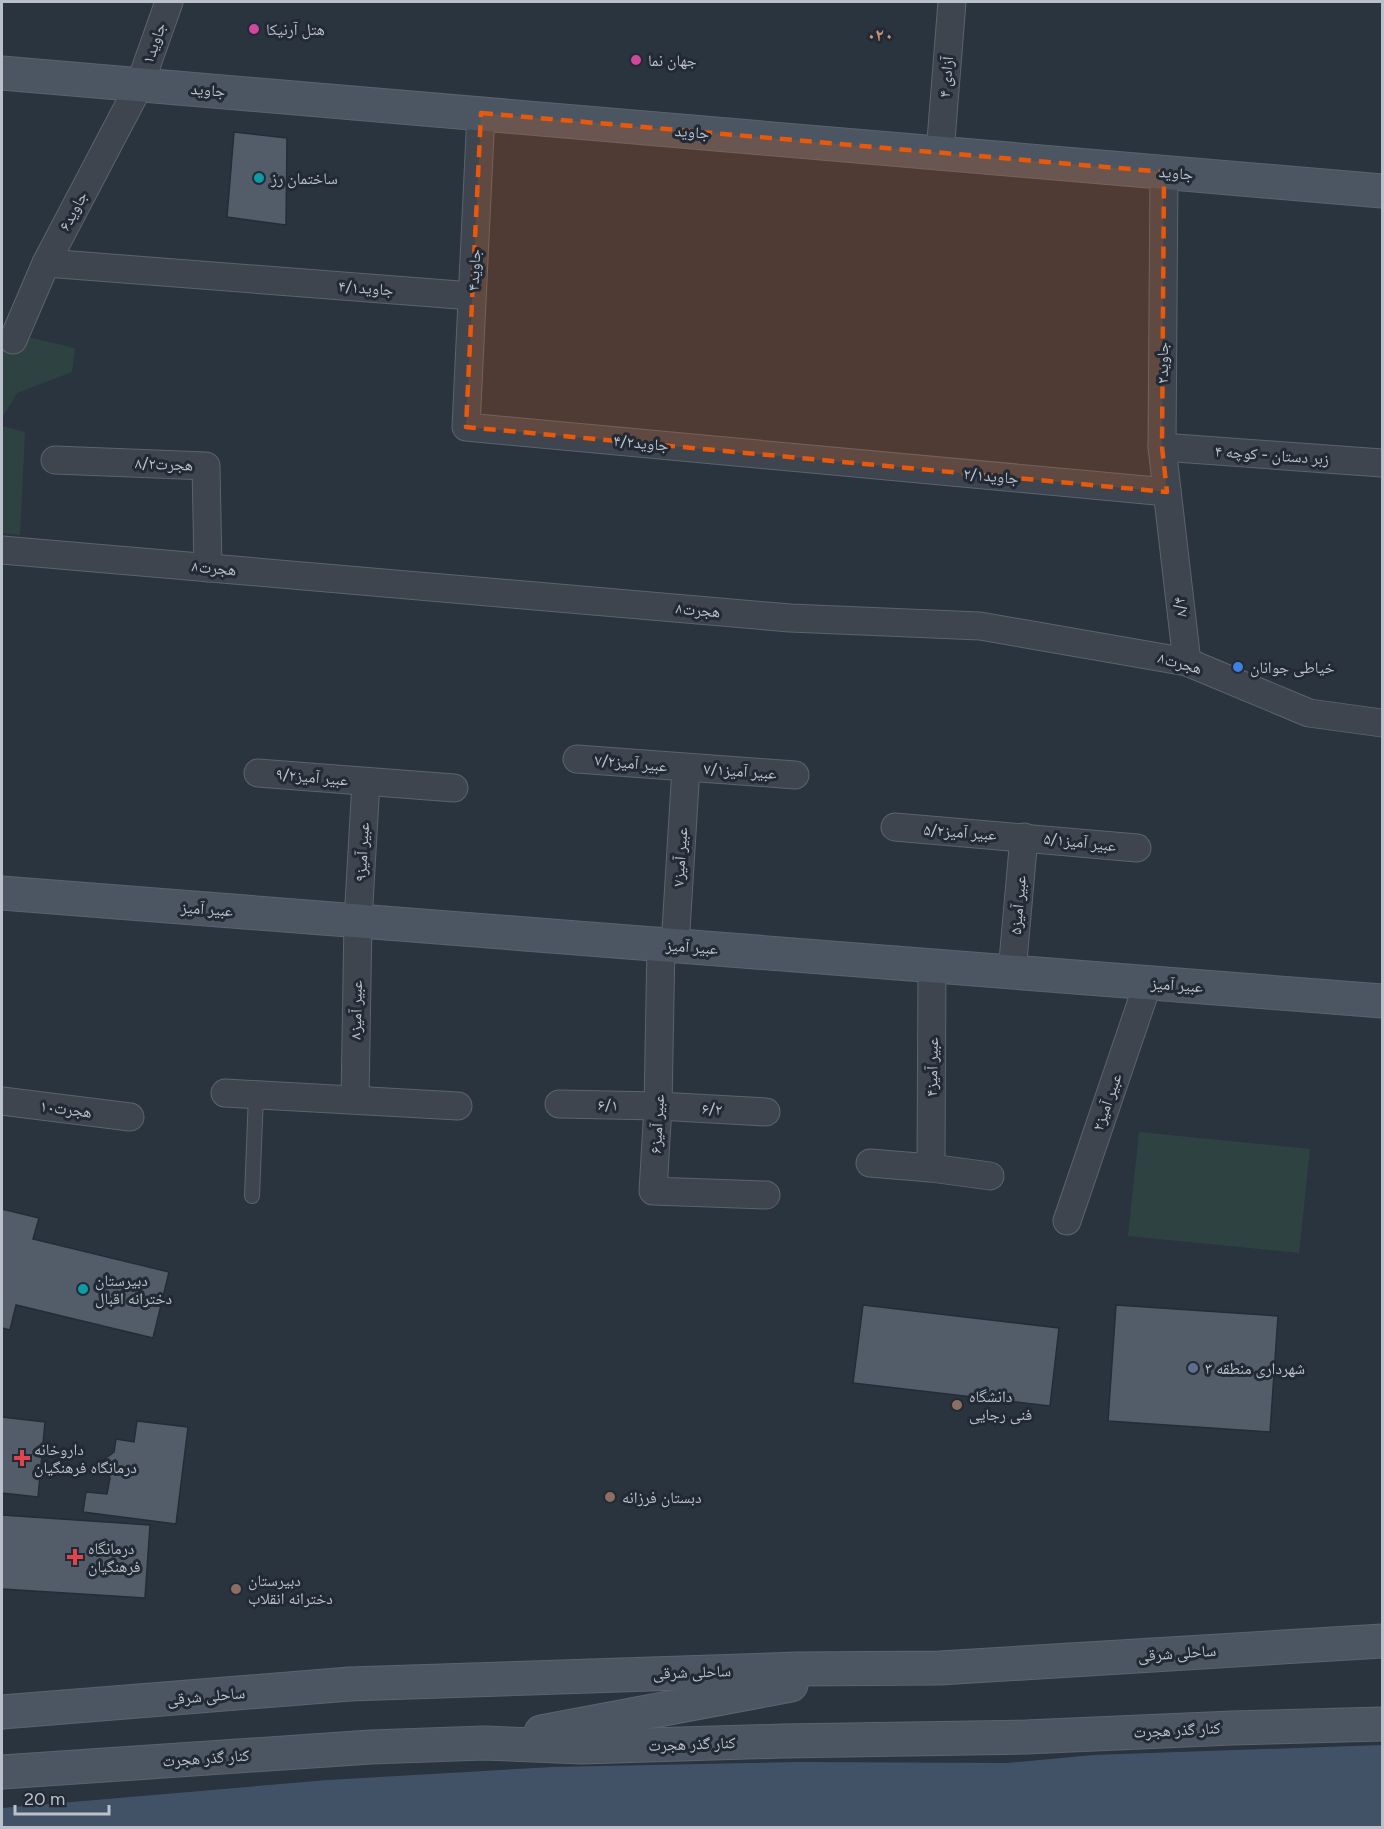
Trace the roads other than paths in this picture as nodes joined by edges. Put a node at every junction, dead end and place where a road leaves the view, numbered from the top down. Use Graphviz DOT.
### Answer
graph roads {
  1 [pos="169,2"];
  2 [pos="952,2"];
  3 [pos="2,73"];
  4 [pos="140,84"];
  5 [pos="481,114"];
  6 [pos="940,153"];
  7 [pos="1164,172"];
  8 [pos="1383,191"];
  9 [pos="46,263"];
  10 [pos="472,296"];
  11 [pos="13,340"];
  12 [pos="466,427"];
  13 [pos="1162,447"];
  14 [pos="55,460"];
  15 [pos="816,460"];
  16 [pos="1383,463"];
  17 [pos="1167,492"];
  18 [pos="2,550"];
  19 [pos="1174,553"];
  20 [pos="208,568"];
  21 [pos="1186,662"];
  22 [pos="1383,723"];
  23 [pos="577,759"];
  24 [pos="686,768"];
  25 [pos="258,773"];
  26 [pos="795,775"];
  27 [pos="366,782"];
  28 [pos="454,788"];
  29 [pos="895,827"];
  30 [pos="1024,837"];
  31 [pos="1137,848"];
  32 [pos="2,893"];
  33 [pos="358,921"];
  34 [pos="668,945"];
  35 [pos="933,966"];
  36 [pos="1012,972"];
  37 [pos="1148,983"];
  38 [pos="1383,987"];
  39 [pos="1382,1001"];
  40 [pos="225,1093"];
  41 [pos="256,1095"];
  42 [pos="355,1099"];
  43 [pos="2,1101"];
  44 [pos="559,1104"];
  45 [pos="458,1106"];
  46 [pos="658,1106"];
  47 [pos="766,1112"];
  48 [pos="130,1117"];
  49 [pos="870,1163"];
  50 [pos="931,1168"];
  51 [pos="990,1176"];
  52 [pos="766,1195"];
  53 [pos="252,1196"];
  54 [pos="1067,1221"];
  55 [pos="1383,1641"];
  56 [pos="880,1669"];
  57 [pos="2,1712"];
  58 [pos="1383,1724"];
  59 [pos="484,1743"];
  60 [pos="2,1772"];
  1 -- 4 [label="street, ۱جاوید"];
  2 -- 6 [label="street, ۴ آزادی"];
  3 -- 4 [label="main road, جاوید"];
  4 -- 5 [label="main road, جاوید"];
  4 -- 9 [label="street, ۶جاوید"];
  5 -- 6 [label="main road, جاوید"];
  5 -- 10 [label="street, ۴جاوید"];
  6 -- 7 [label="main road, جاوید"];
  7 -- 8 [label="main road, جاوید"];
  7 -- 13 [label="street, ۲جاوید"];
  9 -- 10 [label="street, ۴/۱جاوید"];
  9 -- 11 [label="street, ۶جاوید"];
  10 -- 12 [label="street, ۴جاوید"];
  12 -- 15 [label="street, ۴/۲جاوید"];
  13 -- 16 [label="street, زبر دستان - کوچه ۴"];
  13 -- 17 [label="street, ۲جاوید"];
  14 -- 20 [label="street, هجرت۸/۲"];
  15 -- 17 [label="street, ۲/۱جاوید"];
  17 -- 19 [label="street, ۲جاوید"];
  18 -- 20 [label="street, هجرت۸"];
  19 -- 21 [label="street, ۸/۴"];
  20 -- 21 [label="street, هجرت۸"];
  21 -- 22 [label="street, هجرت۸"];
  23 -- 24 [label="street, ۷/۲عبیر آمیز"];
  24 -- 26 [label="street, ۷/۱عبیر آمیز"];
  24 -- 34 [label="street, ۷عبیر آمیز"];
  25 -- 27 [label="street, ۹/۲عبیر آمیز"];
  27 -- 28 [label="street, ۹/۲عبیر آمیز"];
  27 -- 33 [label="street, عبیر آمیز۹"];
  29 -- 30 [label="street, ۵/۲عبیر آمیز"];
  30 -- 31 [label="street, ۵/۱عبیر آمیز"];
  30 -- 36 [label="street, ۵عبیر آمیز"];
  32 -- 33 [label="main road, عبیر آمیز"];
  33 -- 34 [label="main road, عبیر آمیز"];
  33 -- 42 [label="street, ۸عبیر آمیز"];
  34 -- 35 [label="main road, عبیر آمیز"];
  34 -- 46 [label="street, ۶عبیر آمیز"];
  35 -- 36 [label="main road, عبیر آمیز"];
  35 -- 50 [label="street, ۴عبیر آمیز"];
  36 -- 37 [label="main road, عبیر آمیز"];
  37 -- 39 [label="main road, عبیر آمیز"];
  37 -- 54 [label="street, ۲عبیر آمیز"];
  38 -- 39 [label="street"];
  40 -- 41 [label="street"];
  41 -- 42 [label="street"];
  41 -- 53 [label="lane"];
  42 -- 45 [label="street"];
  43 -- 48 [label="street, هجرت۱۰"];
  44 -- 46 [label="street, ۶/۱"];
  46 -- 47 [label="street, ۶/۲"];
  46 -- 52 [label="street, ۶عبیر آمیز"];
  49 -- 50 [label="street"];
  50 -- 51 [label="street"];
  55 -- 56 [label="main road, ساحلی شرقی"];
  56 -- 57 [label="main road, ساحلی شرقی"];
  56 -- 59 [label="main road"];
  58 -- 59 [label="main road, کنار گذر هجرت"];
  59 -- 60 [label="main road, کنار گذر هجرت"];
}
